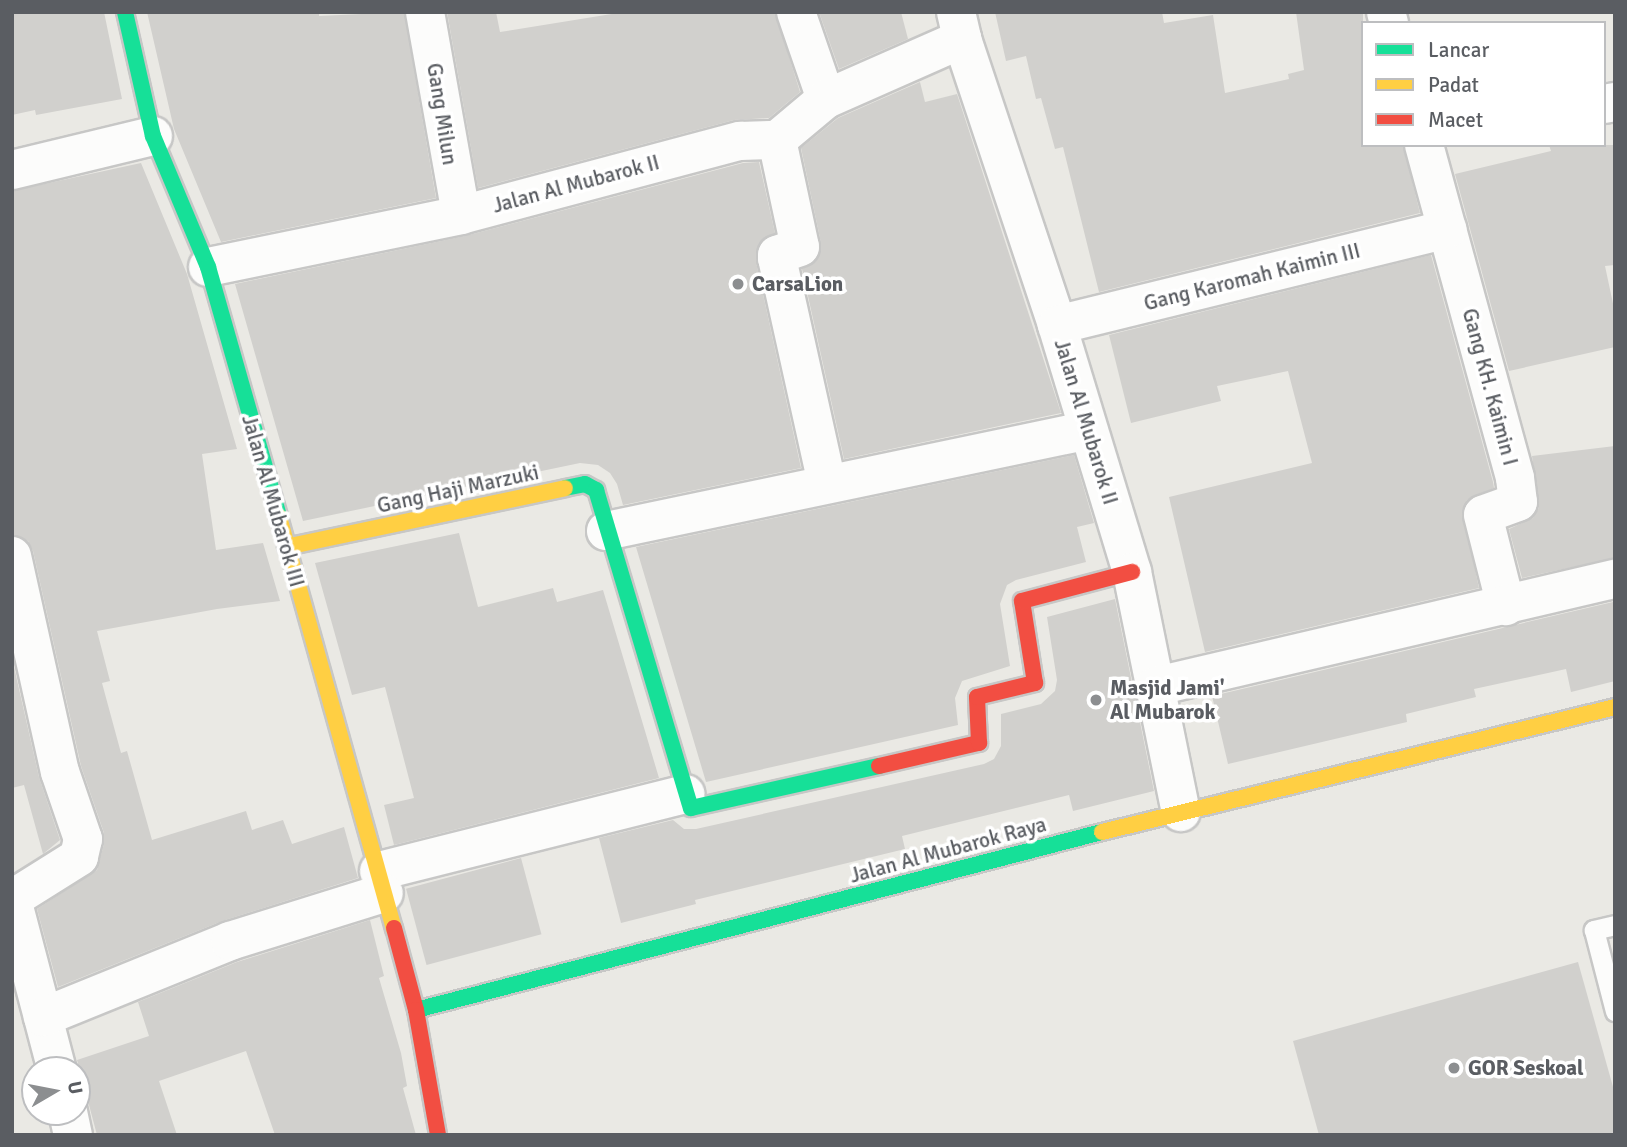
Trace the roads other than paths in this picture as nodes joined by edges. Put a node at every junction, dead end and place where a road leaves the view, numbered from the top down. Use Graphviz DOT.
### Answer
graph roads {
  1 [pos="125,12"];
  2 [pos="425,12"];
  3 [pos="796,12"];
  4 [pos="959,26"];
  5 [pos="826,99"];
  6 [pos="153,136"];
  7 [pos="777,140"];
  8 [pos="1435,148"];
  9 [pos="12,170"];
  10 [pos="461,215"];
  11 [pos="1447,229"];
  12 [pos="208,267"];
  13 [pos="1057,325"];
  14 [pos="1088,430"];
  15 [pos="827,483"];
  16 [pos="606,531"];
  17 [pos="286,547"];
  18 [pos="12,556"];
  19 [pos="1132,572"];
  20 [pos="1615,579"];
  21 [pos="1506,606"];
  22 [pos="1153,687"];
  23 [pos="1615,708"];
  24 [pos="685,794"];
  25 [pos="1181,812"];
  26 [pos="381,882"];
  27 [pos="12,899"];
  28 [pos="1615,925"];
  29 [pos="416,1010"];
  30 [pos="1615,1011"];
  31 [pos="43,1017"];
  32 [pos="53,1056"];
  33 [pos="438,1135"];
  1 -- 6 [label="street, Jalan Al Mubarok III"];
  2 -- 10 [label="street, Gang Milun"];
  3 -- 5 [label="street"];
  4 -- 5 [label="street, Jalan Al Mubarok II"];
  4 -- 13 [label="street, Jalan Al Mubarok II"];
  5 -- 7 [label="street, Jalan Al Mubarok II"];
  6 -- 9 [label="street"];
  6 -- 12 [label="street, Jalan Al Mubarok III"];
  7 -- 10 [label="street, Jalan Al Mubarok II"];
  7 -- 15 [label="street"];
  8 -- 11 [label="street, Gang KH. Kaimin I"];
  10 -- 12 [label="street, Jalan Al Mubarok II"];
  11 -- 13 [label="street, Gang Karomah Kaimin III"];
  11 -- 21 [label="street, Gang KH. Kaimin I"];
  12 -- 17 [label="street, Jalan Al Mubarok III"];
  13 -- 14 [label="street, Jalan Al Mubarok II"];
  14 -- 15 [label="street"];
  14 -- 19 [label="street, Jalan Al Mubarok II"];
  15 -- 16 [label="street"];
  16 -- 17 [label="street, Gang Haji Marzuki"];
  16 -- 24 [label="street, Gang Haji Marzuki"];
  17 -- 26 [label="street, Jalan Al Mubarok III"];
  18 -- 27 [label="street"];
  19 -- 22 [label="street, Jalan Al Mubarok II"];
  19 -- 24 [label="street"];
  20 -- 21 [label="street"];
  21 -- 22 [label="street"];
  22 -- 25 [label="street, Jalan Al Mubarok II"];
  23 -- 25 [label="street, Jalan Al Mubarok Raya"];
  24 -- 26 [label="street"];
  25 -- 29 [label="street, Jalan Al Mubarok Raya"];
  26 -- 29 [label="street, Jalan Al Mubarok III"];
  26 -- 31 [label="street"];
  27 -- 31 [label="street"];
  28 -- 30 [label="lane"];
  29 -- 33 [label="street"];
  31 -- 32 [label="street"];
}
